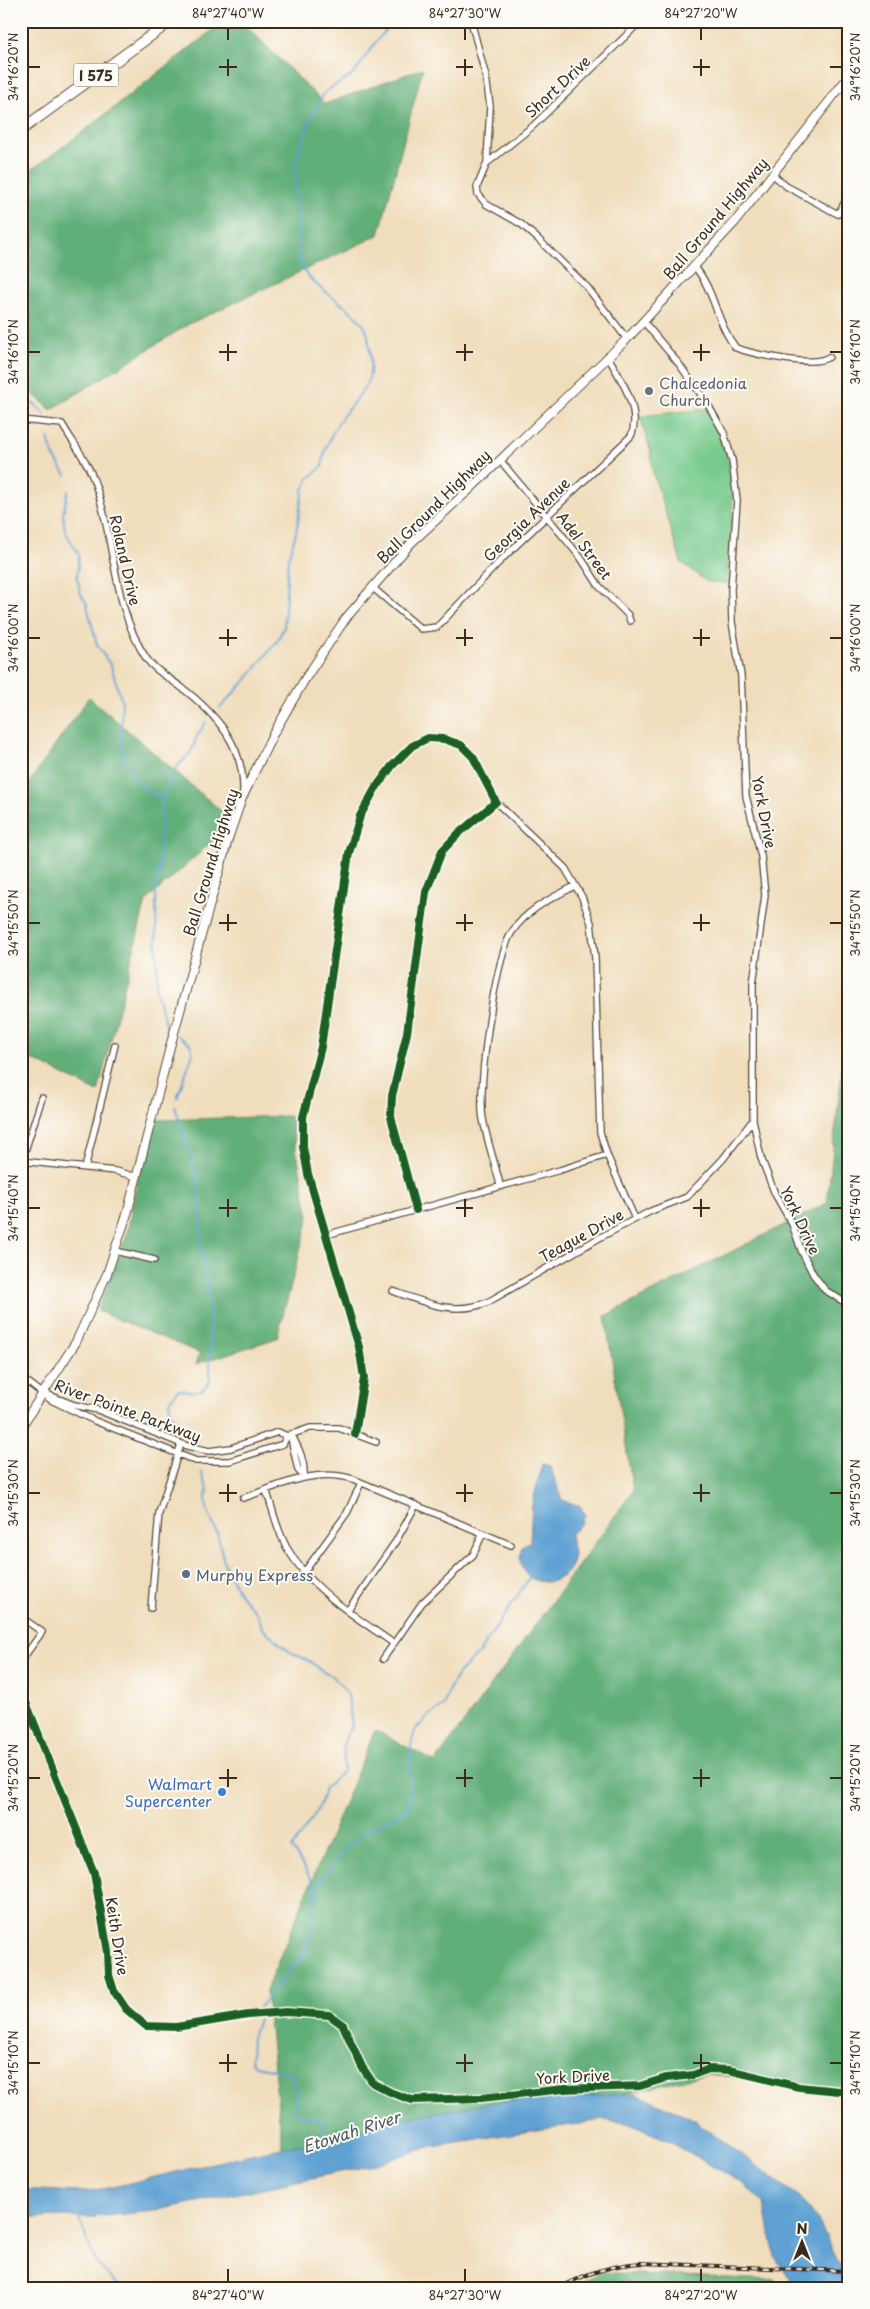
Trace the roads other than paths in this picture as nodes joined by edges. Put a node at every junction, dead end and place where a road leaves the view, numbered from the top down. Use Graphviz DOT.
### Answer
graph roads {
  1 [pos="171,21"];
  2 [pos="471,21"];
  3 [pos="640,21"];
  4 [pos="849,76"];
  5 [pos="21,130"];
  6 [pos="487,163"];
  7 [pos="772,174"];
  8 [pos="845,202"];
  9 [pos="694,266"];
  10 [pos="644,322"];
  11 [pos="627,339"];
  12 [pos="608,357"];
  13 [pos="829,357"];
  14 [pos="21,420"];
  15 [pos="500,460"];
  16 [pos="547,515"];
  17 [pos="372,587"];
  18 [pos="630,622"];
  19 [pos="242,798"];
  20 [pos="496,802"];
  21 [pos="575,886"];
  22 [pos="115,1045"];
  23 [pos="42,1098"];
  24 [pos="753,1120"];
  25 [pos="607,1154"];
  26 [pos="21,1162"];
  27 [pos="85,1168"];
  28 [pos="137,1177"];
  29 [pos="500,1185"];
  30 [pos="416,1210"];
  31 [pos="635,1219"];
  32 [pos="326,1235"];
  33 [pos="115,1251"];
  34 [pos="154,1260"];
  35 [pos="393,1292"];
  36 [pos="849,1305"];
  37 [pos="21,1384"];
  38 [pos="44,1393"];
  39 [pos="21,1427"];
  40 [pos="355,1434"];
  41 [pos="289,1435"];
  42 [pos="376,1442"];
  43 [pos="180,1444"];
  44 [pos="176,1455"];
  45 [pos="304,1478"];
  46 [pos="361,1483"];
  47 [pos="266,1490"];
  48 [pos="243,1498"];
  49 [pos="416,1505"];
  50 [pos="483,1533"];
  51 [pos="511,1545"];
  52 [pos="305,1571"];
  53 [pos="151,1608"];
  54 [pos="348,1610"];
  55 [pos="21,1617"];
  56 [pos="394,1643"];
  57 [pos="383,1659"];
  58 [pos="21,1661"];
  59 [pos="21,1690"];
  60 [pos="334,2019"];
  61 [pos="849,2092"];
  1 -- 5 [label="highway, I 575"];
  2 -- 6 [label="street"];
  3 -- 6 [label="street, Short Drive"];
  4 -- 7 [label="main road, Ball Ground Highway"];
  6 -- 11 [label="street"];
  7 -- 8 [label="street"];
  7 -- 9 [label="main road, Ball Ground Highway"];
  9 -- 10 [label="main road, Ball Ground Highway"];
  9 -- 13 [label="street"];
  10 -- 11 [label="main road, Ball Ground Highway"];
  10 -- 24 [label="street, York Drive"];
  11 -- 12 [label="main road, Ball Ground Highway"];
  12 -- 15 [label="main road, Ball Ground Highway"];
  12 -- 16 [label="street, Georgia Avenue"];
  14 -- 19 [label="street, Roland Drive"];
  15 -- 16 [label="street, Adel Street"];
  15 -- 17 [label="main road, Ball Ground Highway"];
  16 -- 17 [label="street, Georgia Avenue"];
  16 -- 18 [label="street, Adel Street"];
  17 -- 19 [label="main road, Ball Ground Highway"];
  19 -- 28 [label="main road, Ball Ground Highway"];
  20 -- 21 [label="street"];
  20 -- 30 [label="street"];
  20 -- 32 [label="street"];
  21 -- 25 [label="street"];
  21 -- 29 [label="street"];
  22 -- 27 [label="street"];
  23 -- 26 [label="street"];
  24 -- 31 [label="street, Teague Drive"];
  24 -- 36 [label="street, York Drive"];
  25 -- 29 [label="street"];
  25 -- 31 [label="street"];
  26 -- 27 [label="street"];
  27 -- 28 [label="street"];
  28 -- 33 [label="main road, Ball Ground Highway"];
  29 -- 30 [label="street"];
  30 -- 32 [label="street"];
  31 -- 35 [label="street, Teague Drive"];
  32 -- 40 [label="street"];
  33 -- 34 [label="street"];
  33 -- 38 [label="main road, Ball Ground Highway"];
  37 -- 38 [label="street"];
  38 -- 39 [label="main road, Ball Ground Highway"];
  38 -- 43 [label="street, River Pointe Parkway"];
  38 -- 44 [label="street, River Pointe Parkway"];
  40 -- 41 [label="street, River Pointe Parkway"];
  40 -- 42 [label="street, River Pointe Parkway"];
  41 -- 43 [label="street, River Pointe Parkway"];
  41 -- 44 [label="street, River Pointe Parkway"];
  41 -- 45 [label="street"];
  43 -- 44 [label="street"];
  44 -- 53 [label="street"];
  45 -- 46 [label="street"];
  45 -- 47 [label="street"];
  46 -- 49 [label="street"];
  46 -- 52 [label="street"];
  47 -- 48 [label="street"];
  47 -- 52 [label="street"];
  49 -- 50 [label="street"];
  49 -- 54 [label="street"];
  50 -- 51 [label="street"];
  50 -- 56 [label="street"];
  52 -- 54 [label="street"];
  54 -- 56 [label="street"];
  55 -- 58 [label="street"];
  56 -- 57 [label="street"];
  59 -- 60 [label="street, Keith Drive"];
  60 -- 61 [label="street, York Drive"];
}
